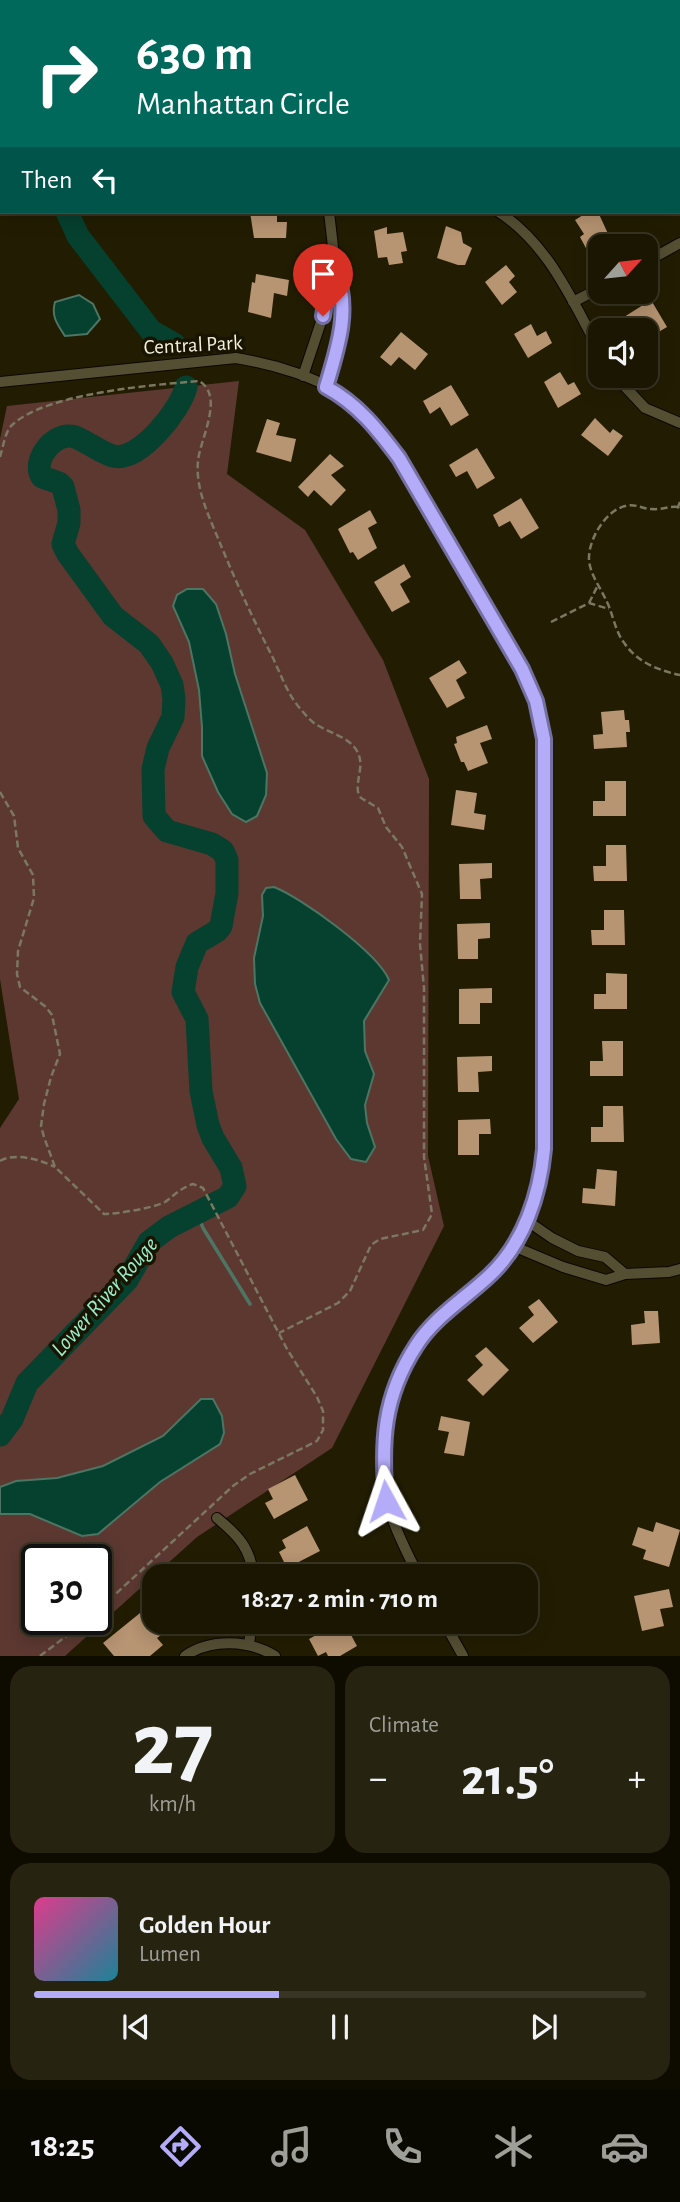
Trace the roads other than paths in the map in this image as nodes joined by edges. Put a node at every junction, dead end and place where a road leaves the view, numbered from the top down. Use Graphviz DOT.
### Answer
graph roads {
  1 [pos="329,214"];
  2 [pos="502,214"];
  3 [pos="680,243"];
  4 [pos="658,255"];
  5 [pos="336,273"];
  6 [pos="588,294"];
  7 [pos="573,302"];
  8 [pos="588,329"];
  9 [pos="303,376"];
  10 [pos="0,382"];
  11 [pos="326,387"];
  12 [pos="626,388"];
  13 [pos="680,423"];
  14 [pos="526,1220"];
  15 [pos="513,1246"];
  16 [pos="680,1269"];
  17 [pos="625,1274"];
  18 [pos="217,1518"];
  19 [pos="252,1564"];
  20 [pos="412,1564"];
  21 [pos="250,1634"];
  22 [pos="451,1634"];
  23 [pos="249,1644"];
  24 [pos="185,1656"];
  25 [pos="275,1656"];
  26 [pos="463,1656"];
  1 -- 5 [label="street"];
  2 -- 7 [label="street"];
  3 -- 4 [label="street"];
  5 -- 9 [label="street"];
  5 -- 11 [label="street"];
  6 -- 7 [label="street"];
  7 -- 8 [label="street"];
  9 -- 10 [label="street, Central Park"];
  9 -- 11 [label="street, Central Park"];
  11 -- 14 [label="street, Central Park"];
  12 -- 13 [label="street"];
  14 -- 15 [label="street, Central Park"];
  14 -- 17 [label="street"];
  15 -- 17 [label="street"];
  15 -- 20 [label="street, Central Park"];
  16 -- 17 [label="street"];
  18 -- 19 [label="street"];
  21 -- 23 [label="street"];
  22 -- 26 [label="street"];
  23 -- 24 [label="street"];
  23 -- 25 [label="street"];
}
